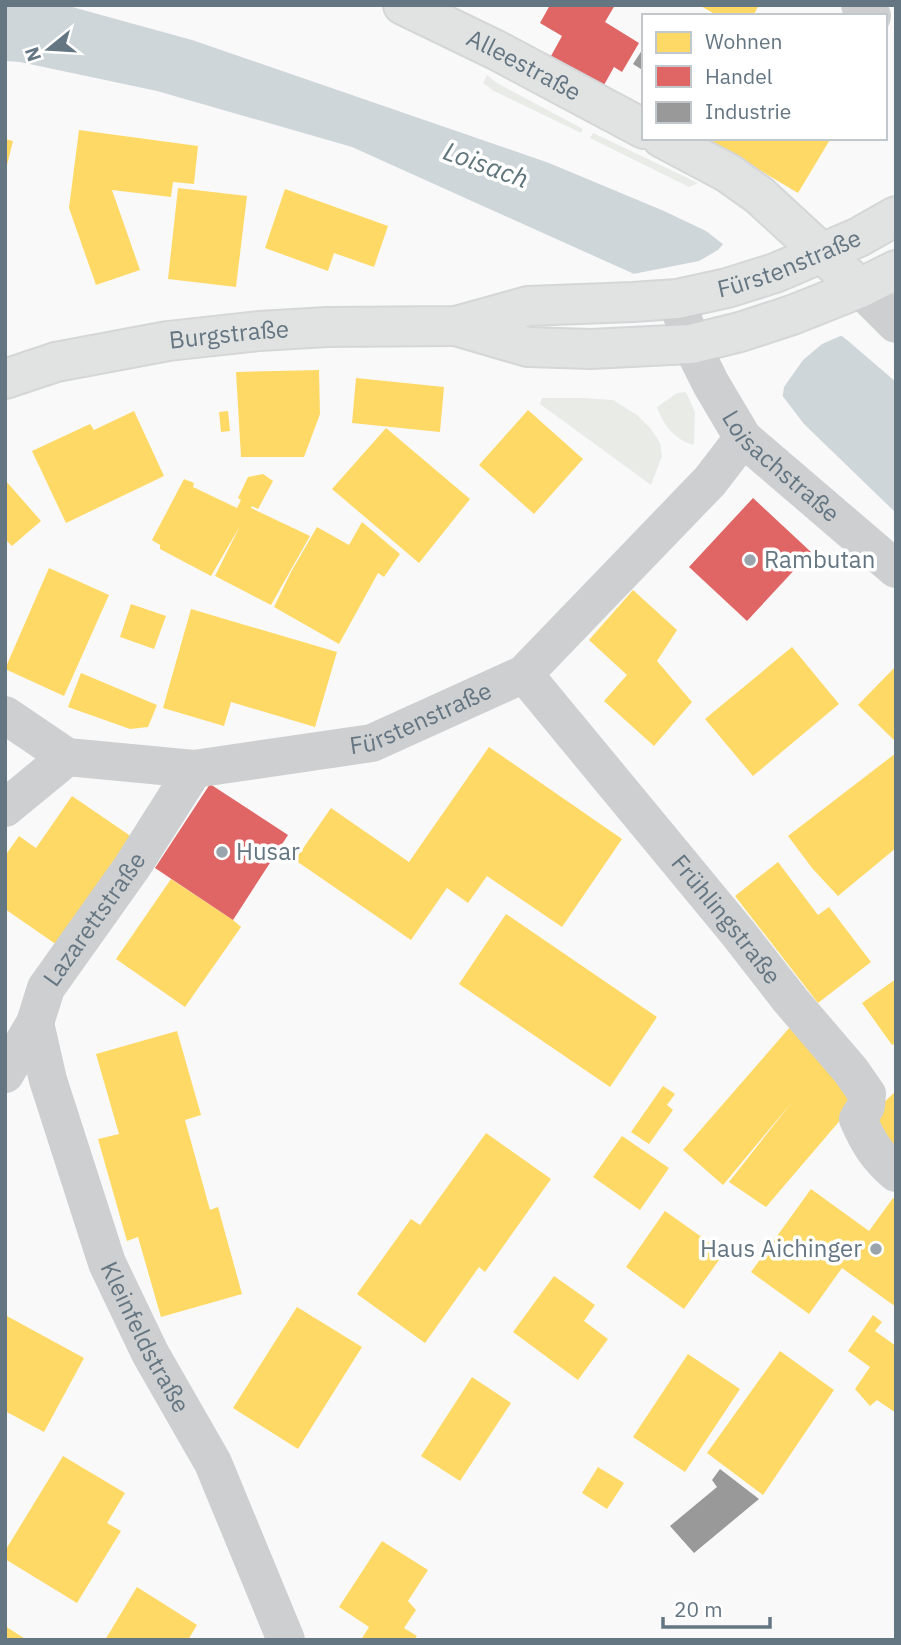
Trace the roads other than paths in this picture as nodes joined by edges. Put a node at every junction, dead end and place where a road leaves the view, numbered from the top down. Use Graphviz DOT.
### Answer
graph roads {
  1 [pos="403,5"];
  2 [pos="642,128"];
  3 [pos="666,140"];
  4 [pos="896,216"];
  5 [pos="822,253"];
  6 [pos="896,270"];
  7 [pos="860,288"];
  8 [pos="677,299"];
  9 [pos="896,324"];
  10 [pos="456,326"];
  11 [pos="691,344"];
  12 [pos="5,379"];
  13 [pos="743,438"];
  14 [pos="896,569"];
  15 [pos="524,674"];
  16 [pos="5,715"];
  17 [pos="66,757"];
  18 [pos="194,769"];
  19 [pos="5,808"];
  20 [pos="35,1023"];
  21 [pos="5,1074"];
  22 [pos="896,1173"];
  23 [pos="286,1640"];
  1 -- 2 [label="main road, Alleestraße"];
  3 -- 5 [label="main road"];
  4 -- 5 [label="main road, Fürstenstraße"];
  5 -- 7 [label="main road"];
  5 -- 8 [label="main road, Fürstenstraße"];
  6 -- 7 [label="main road, Fürstenstraße"];
  7 -- 9 [label="street"];
  7 -- 11 [label="main road, Fürstenstraße"];
  8 -- 10 [label="main road, Burgstraße"];
  8 -- 11 [label="street, Loisachstraße"];
  10 -- 11 [label="main road, Burgstraße"];
  10 -- 12 [label="main road, Burgstraße"];
  11 -- 13 [label="street, Loisachstraße"];
  13 -- 14 [label="street, Loisachstraße"];
  13 -- 15 [label="street, Fürstenstraße"];
  15 -- 18 [label="street, Fürstenstraße"];
  15 -- 22 [label="street, Frühlingstraße"];
  16 -- 17 [label="street, Fürstenstraße"];
  17 -- 18 [label="street, Fürstenstraße"];
  17 -- 19 [label="street"];
  18 -- 20 [label="street, Lazarettstraße"];
  20 -- 21 [label="street, Lazarettstraße"];
  20 -- 23 [label="street, Kleinfeldstraße"];
}
